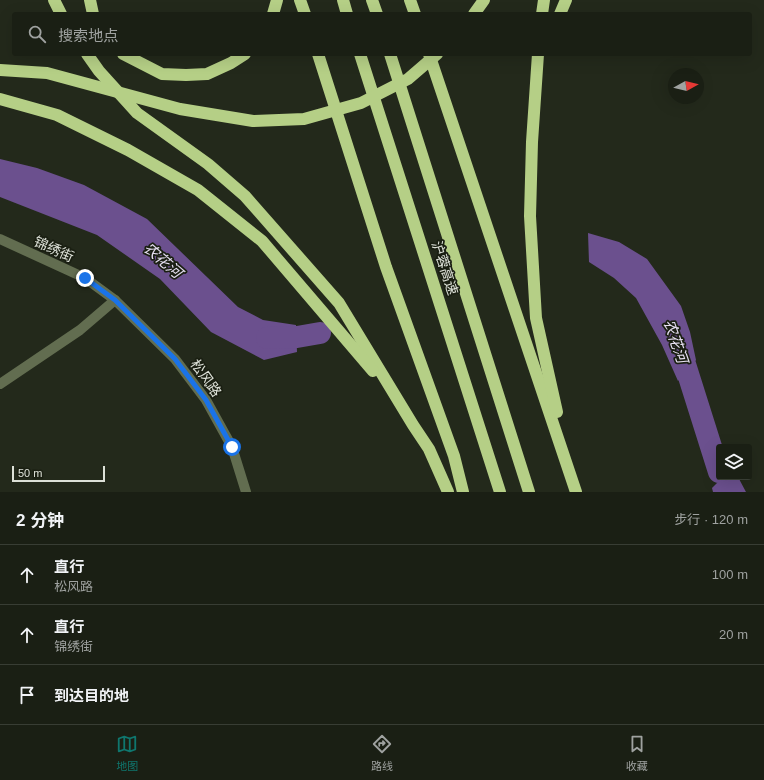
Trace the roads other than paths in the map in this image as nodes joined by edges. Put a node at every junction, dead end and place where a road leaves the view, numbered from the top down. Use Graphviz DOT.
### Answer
graph roads {
  1 [pos="54,0"];
  2 [pos="90,0"];
  3 [pos="277,0"];
  4 [pos="300,0"];
  5 [pos="343,0"];
  6 [pos="372,0"];
  7 [pos="410,0"];
  8 [pos="484,0"];
  9 [pos="544,0"];
  10 [pos="566,0"];
  11 [pos="60,12"];
  12 [pos="93,12"];
  13 [pos="274,12"];
  14 [pos="304,12"];
  15 [pos="346,12"];
  16 [pos="376,12"];
  17 [pos="414,12"];
  18 [pos="475,12"];
  19 [pos="542,12"];
  20 [pos="561,12"];
  21 [pos="88,56"];
  22 [pos="127,56"];
  23 [pos="242,56"];
  24 [pos="319,56"];
  25 [pos="361,56"];
  26 [pos="391,56"];
  27 [pos="430,56"];
  28 [pos="436,56"];
  29 [pos="538,56"];
  30 [pos="544,56"];
  31 [pos="0,70"];
  32 [pos="536,78"];
  33 [pos="0,99"];
  34 [pos="0,239"];
  35 [pos="115,300"];
  36 [pos="0,384"];
  37 [pos="396,398"];
  38 [pos="570,473"];
  39 [pos="246,492"];
  40 [pos="448,492"];
  41 [pos="463,492"];
  42 [pos="500,492"];
  43 [pos="529,492"];
  44 [pos="576,492"];
  1 -- 11 [label="highway"];
  2 -- 12 [label="highway"];
  3 -- 13 [label="highway"];
  4 -- 14 [label="highway"];
  5 -- 15 [label="highway"];
  6 -- 16 [label="highway"];
  7 -- 17 [label="highway"];
  8 -- 18 [label="highway"];
  9 -- 19 [label="highway"];
  10 -- 20 [label="highway"];
  21 -- 37 [label="highway, bridge"];
  22 -- 23 [label="highway"];
  24 -- 41 [label="highway"];
  25 -- 42 [label="highway, 沪蓉高速"];
  26 -- 43 [label="highway, 沪蓉高速"];
  27 -- 38 [label="highway"];
  28 -- 31 [label="highway, bridge"];
  29 -- 32 [label="highway"];
  30 -- 32 [label="highway"];
  32 -- 38 [label="highway"];
  33 -- 37 [label="highway"];
  34 -- 35 [label="street, 锦绣街"];
  35 -- 36 [label="street"];
  35 -- 39 [label="street, 松风路"];
  37 -- 40 [label="highway"];
  38 -- 44 [label="highway"];
}
